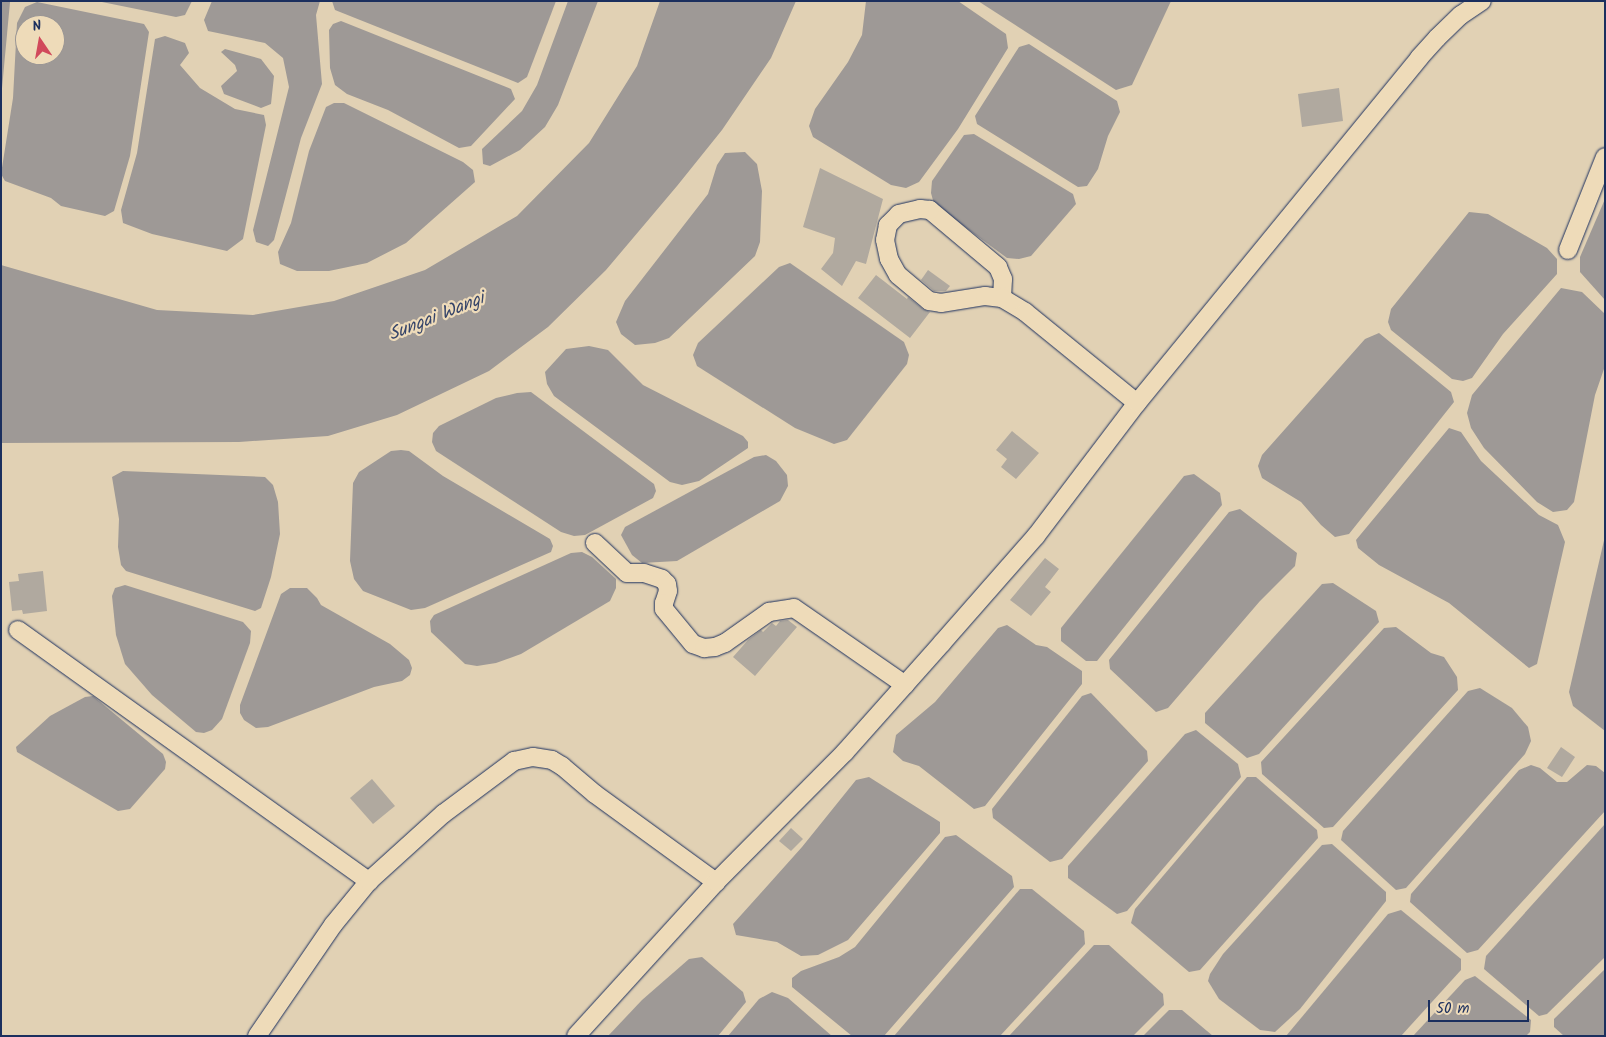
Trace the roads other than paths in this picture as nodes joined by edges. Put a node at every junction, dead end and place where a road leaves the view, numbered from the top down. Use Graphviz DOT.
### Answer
graph roads {
  1 [pos="1482,1"];
  2 [pos="1605,157"];
  3 [pos="1568,250"];
  4 [pos="1002,298"];
  5 [pos="1137,403"];
  6 [pos="595,543"];
  7 [pos="18,630"];
  8 [pos="905,684"];
  9 [pos="369,880"];
  10 [pos="716,882"];
  11 [pos="257,1036"];
  12 [pos="576,1036"];
  1 -- 5 [label="street"];
  2 -- 3 [label="street"];
  4 -- 4 [label="street"];
  4 -- 5 [label="street"];
  5 -- 8 [label="street"];
  6 -- 8 [label="street"];
  7 -- 9 [label="street"];
  8 -- 10 [label="street"];
  9 -- 10 [label="street"];
  9 -- 11 [label="street"];
  10 -- 12 [label="street"];
}
